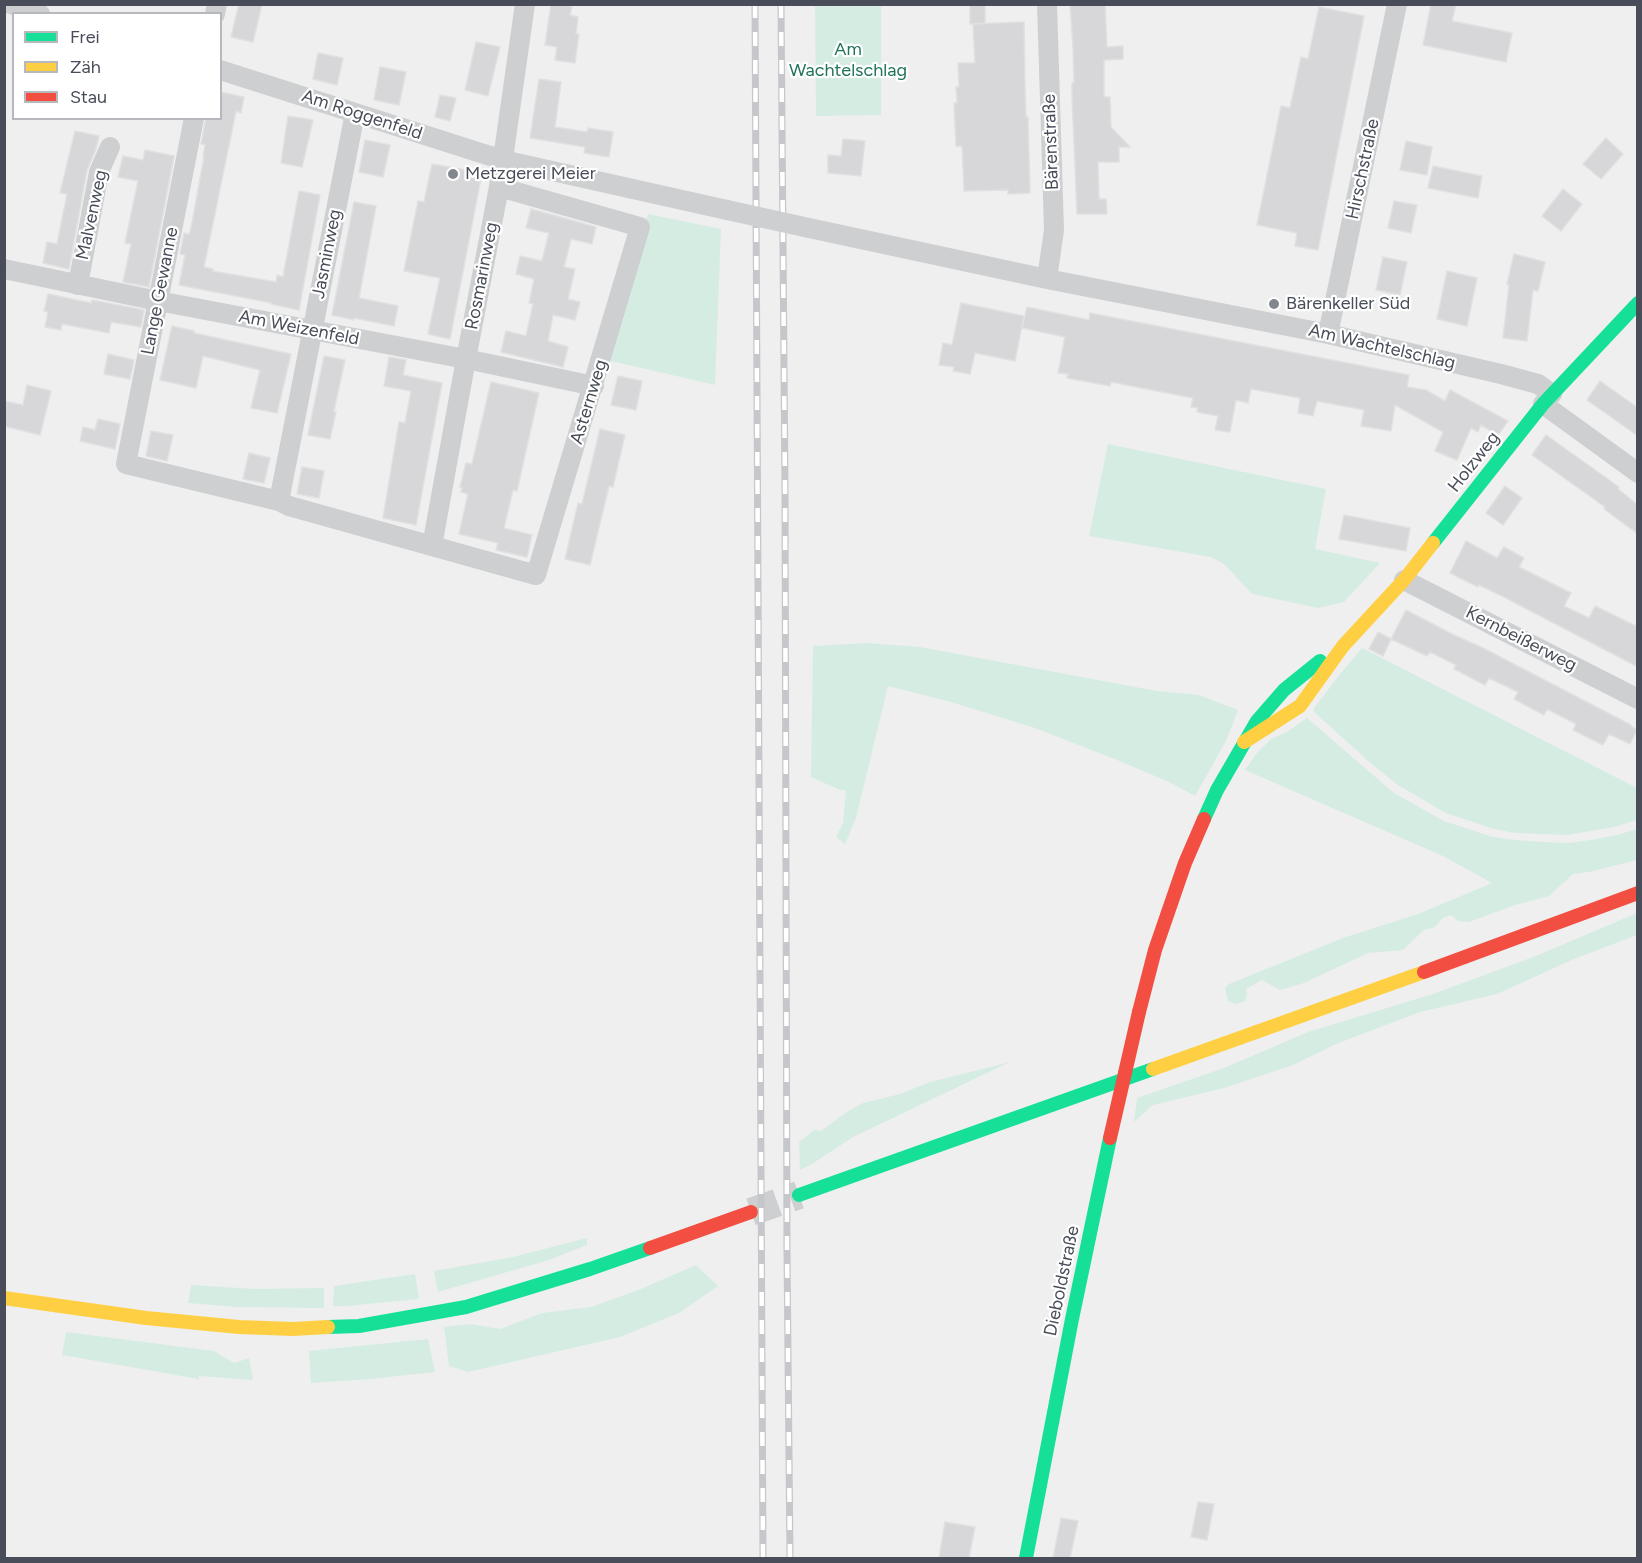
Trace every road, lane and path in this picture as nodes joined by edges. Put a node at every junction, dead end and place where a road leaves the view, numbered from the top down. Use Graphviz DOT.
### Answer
graph roads {
  1 [pos="12,4"];
  2 [pos="525,4"];
  3 [pos="1047,4"];
  4 [pos="1397,4"];
  5 [pos="34,12"];
  6 [pos="222,71"];
  7 [pos="355,113"];
  8 [pos="194,120"];
  9 [pos="110,147"];
  10 [pos="503,160"];
  11 [pos="499,186"];
  12 [pos="4,269"];
  13 [pos="1047,279"];
  14 [pos="78,285"];
  15 [pos="158,301"];
  16 [pos="1638,303"];
  17 [pos="312,330"];
  18 [pos="1328,334"];
  19 [pos="466,359"];
  20 [pos="594,386"];
  21 [pos="1547,399"];
  22 [pos="1638,473"];
  23 [pos="279,501"];
  24 [pos="432,546"];
  25 [pos="1404,580"];
  26 [pos="1343,646"];
  27 [pos="1638,699"];
  28 [pos="1244,742"];
  29 [pos="1638,893"];
  30 [pos="1139,1012"];
  31 [pos="799,1195"];
  32 [pos="751,1212"];
  33 [pos="4,1298"];
  34 [pos="1026,1558"];
  1 -- 5 [label="street"];
  2 -- 10 [label="street, Rosmarinweg"];
  3 -- 13 [label="street, Bärenstraße"];
  4 -- 18 [label="street, Hirschstraße"];
  6 -- 7 [label="street, Am Roggenfeld"];
  7 -- 10 [label="street, Am Roggenfeld"];
  7 -- 17 [label="street, Jasminweg"];
  8 -- 15 [label="street, Lange Gewanne"];
  9 -- 14 [label="street, Malvenweg"];
  10 -- 11 [label="street, Rosmarinweg"];
  10 -- 13 [label="street, Am Wachtelschlag, bridge"];
  11 -- 19 [label="street, Rosmarinweg"];
  11 -- 20 [label="street, Asternweg"];
  12 -- 14 [label="street, Am Weizenfeld"];
  13 -- 18 [label="street, Am Wachtelschlag"];
  14 -- 15 [label="street, Am Weizenfeld"];
  15 -- 17 [label="street, Am Weizenfeld"];
  15 -- 23 [label="street, Lange Gewanne"];
  16 -- 21 [label="main road, Holzweg"];
  17 -- 19 [label="street, Am Weizenfeld"];
  17 -- 23 [label="street, Jasminweg"];
  18 -- 21 [label="street, Am Wachtelschlag"];
  19 -- 20 [label="street, Am Weizenfeld"];
  19 -- 24 [label="street, Rosmarinweg"];
  20 -- 24 [label="street, Asternweg"];
  21 -- 22 [label="street, Am Wachtelschlag"];
  21 -- 25 [label="main road, Holzweg"];
  23 -- 24 [label="street"];
  25 -- 26 [label="main road, Holzweg"];
  25 -- 27 [label="street, Kernbeißerweg"];
  26 -- 28 [label="main road, Holzweg"];
  26 -- 28 [label="main road, Holzweg"];
  28 -- 30 [label="main road, Holzweg"];
  29 -- 31 [label="main road"];
  30 -- 34 [label="main road, Dieboldstraße, bridge"];
  32 -- 33 [label="main road"];
}
